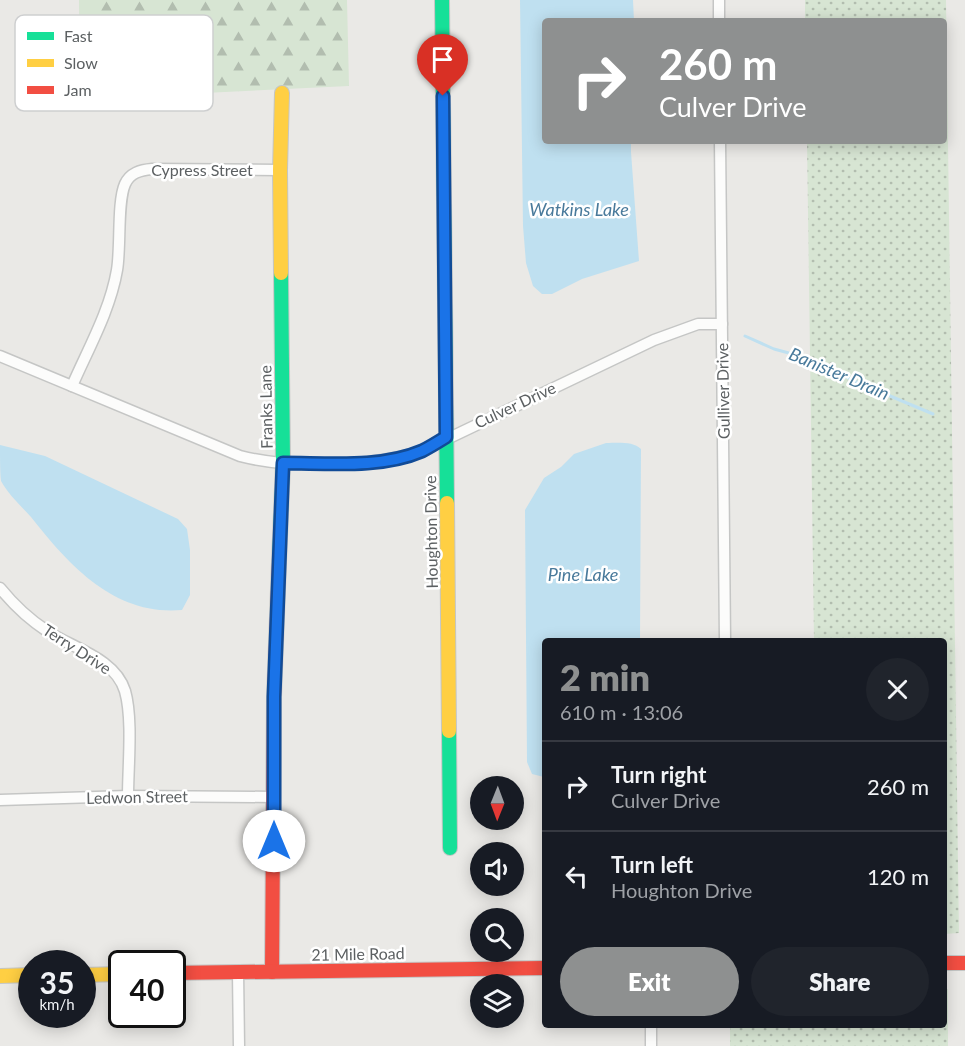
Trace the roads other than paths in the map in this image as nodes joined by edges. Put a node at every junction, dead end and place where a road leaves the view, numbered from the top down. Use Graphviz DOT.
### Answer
graph roads {
  1 [pos="442,0"];
  2 [pos="719,0"];
  3 [pos="719,18"];
  4 [pos="282,93"];
  5 [pos="720,144"];
  6 [pos="280,170"];
  7 [pos="722,324"];
  8 [pos="0,356"];
  9 [pos="72,386"];
  10 [pos="446,437"];
  11 [pos="283,463"];
  12 [pos="1,592"];
  13 [pos="725,638"];
  14 [pos="128,796"];
  15 [pos="274,796"];
  16 [pos="0,800"];
  17 [pos="450,848"];
  18 [pos="947,963"];
  19 [pos="965,963"];
  20 [pos="542,968"];
  21 [pos="238,972"];
  22 [pos="272,972"];
  23 [pos="186,973"];
  24 [pos="18,975"];
  25 [pos="0,976"];
  26 [pos="651,1028"];
  27 [pos="239,1046"];
  28 [pos="651,1046"];
  1 -- 10 [label="street, Houghton Drive"];
  2 -- 3 [label="street"];
  4 -- 6 [label="street, Franks Lane"];
  5 -- 7 [label="street, Gulliver Drive"];
  6 -- 9 [label="street, Cypress Street"];
  6 -- 11 [label="street, Franks Lane"];
  7 -- 10 [label="street, Culver Drive"];
  7 -- 13 [label="street, Gulliver Drive"];
  8 -- 9 [label="street, Culver Drive"];
  9 -- 11 [label="street, Culver Drive"];
  10 -- 11 [label="street, Culver Drive"];
  10 -- 17 [label="street, Houghton Drive"];
  11 -- 15 [label="street, Franks Lane"];
  12 -- 14 [label="street, Terry Drive"];
  14 -- 15 [label="street, Ledwon Street"];
  14 -- 16 [label="street, Ledwon Street"];
  15 -- 22 [label="street, Franks Lane"];
  18 -- 19 [label="street"];
  20 -- 22 [label="street, 21 Mile Road"];
  21 -- 22 [label="street, 21 Mile Road"];
  21 -- 23 [label="street, 21 Mile Road"];
  21 -- 27 [label="street"];
  24 -- 25 [label="street"];
  26 -- 28 [label="street"];
}
